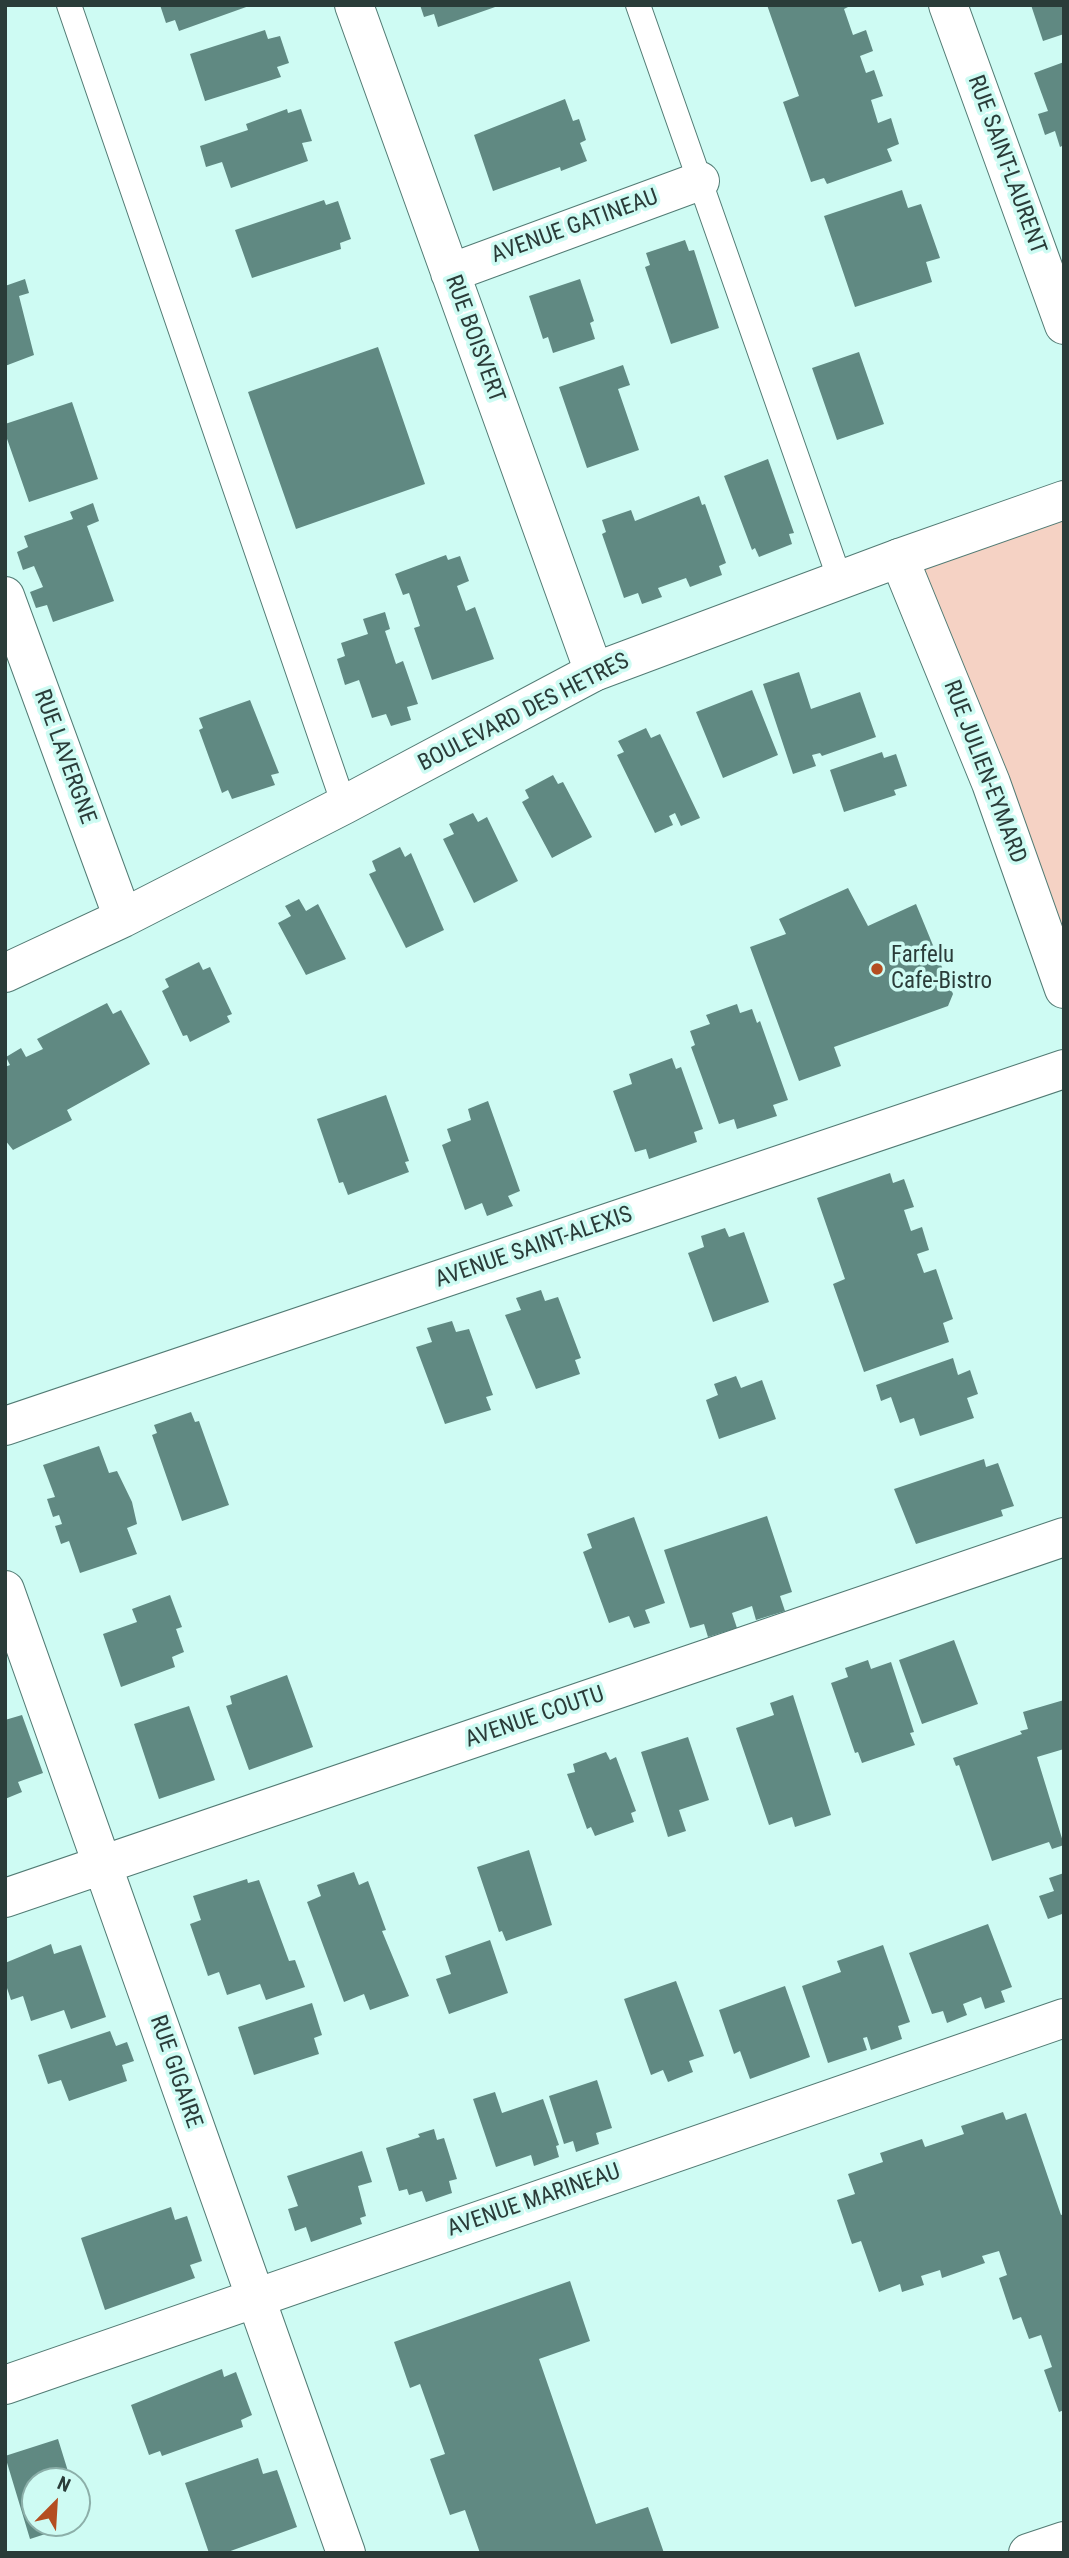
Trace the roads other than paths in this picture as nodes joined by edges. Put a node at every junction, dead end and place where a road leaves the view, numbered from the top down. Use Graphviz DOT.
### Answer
graph roads {
  1 [pos="69,5"];
  2 [pos="354,5"];
  3 [pos="638,5"];
  4 [pos="948,5"];
  5 [pos="700,181"];
  6 [pos="450,272"];
  7 [pos="1064,326"];
  8 [pos="1064,500"];
  9 [pos="899,558"];
  10 [pos="840,580"];
  11 [pos="5,596"];
  12 [pos="594,672"];
  13 [pos="344,805"];
  14 [pos="123,918"];
  15 [pos="5,973"];
  16 [pos="1064,989"];
  17 [pos="1064,1069"];
  18 [pos="5,1426"];
  19 [pos="1064,1537"];
  20 [pos="5,1590"];
  21 [pos="103,1866"];
  22 [pos="5,1898"];
  23 [pos="1064,2018"];
  24 [pos="256,2298"];
  25 [pos="5,2385"];
  26 [pos="1064,2540"];
  27 [pos="346,2553"];
  28 [pos="1028,2553"];
  1 -- 13 [label="lane"];
  2 -- 6 [label="street, RUE BOISVERT"];
  3 -- 5 [label="lane"];
  4 -- 7 [label="street, RUE SAINT-LAURENT"];
  5 -- 6 [label="street, AVENUE GATINEAU"];
  5 -- 10 [label="lane"];
  6 -- 12 [label="street, RUE BOISVERT"];
  8 -- 9 [label="street, BOULEVARD DES HETRES"];
  9 -- 10 [label="street, BOULEVARD DES HETRES"];
  9 -- 16 [label="street, RUE JULIEN-EYMARD"];
  10 -- 12 [label="street, BOULEVARD DES HETRES"];
  11 -- 14 [label="street, RUE LAVERGNE"];
  12 -- 13 [label="street, BOULEVARD DES HETRES"];
  13 -- 14 [label="street, BOULEVARD DES HETRES"];
  14 -- 15 [label="street, BOULEVARD DES HETRES"];
  17 -- 18 [label="street, AVENUE SAINT-ALEXIS"];
  19 -- 21 [label="street, AVENUE COUTU"];
  20 -- 21 [label="street, RUE GIGAIRE"];
  21 -- 22 [label="street, AVENUE COUTU"];
  21 -- 24 [label="street, RUE GIGAIRE"];
  23 -- 24 [label="street, AVENUE MARINEAU"];
  24 -- 25 [label="street, AVENUE MARINEAU"];
  24 -- 27 [label="street, RUE GIGAIRE"];
  26 -- 28 [label="street"];
}
